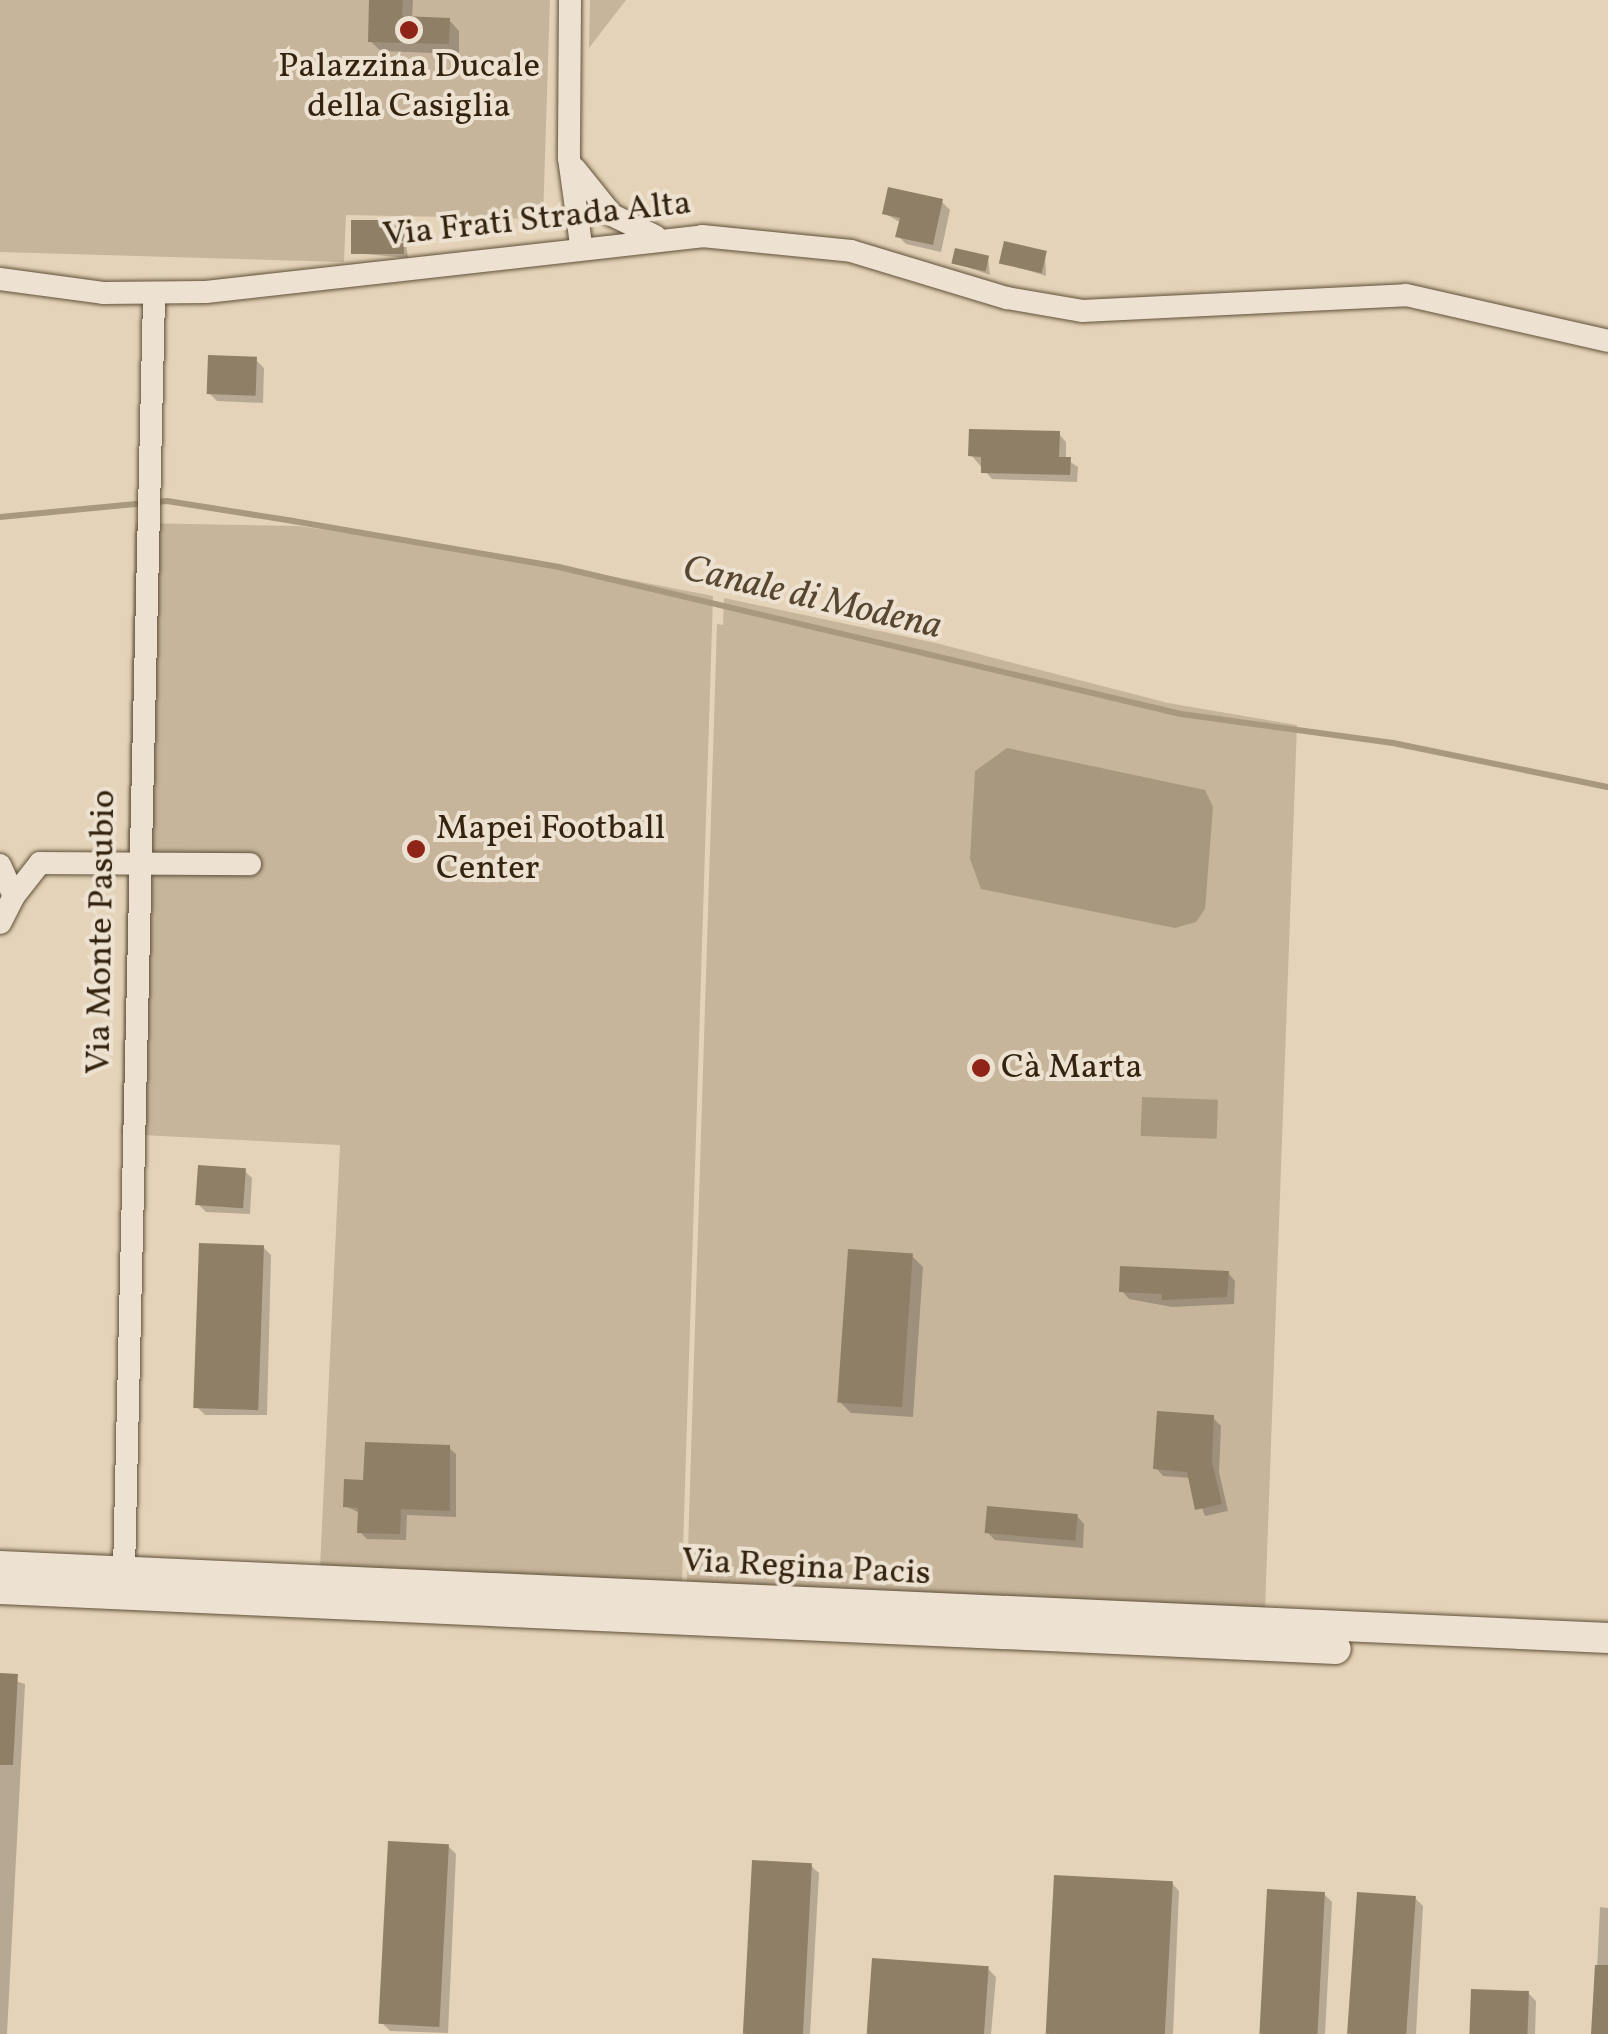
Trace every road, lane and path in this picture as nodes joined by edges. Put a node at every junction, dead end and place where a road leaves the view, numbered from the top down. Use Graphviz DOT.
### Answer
graph roads {
  1 [pos="570,0"];
  2 [pos="569,158"];
  3 [pos="658,237"];
  4 [pos="580,245"];
  5 [pos="0,278"];
  6 [pos="154,294"];
  7 [pos="1608,341"];
  8 [pos="138,864"];
  9 [pos="250,864"];
  10 [pos="0,866"];
  11 [pos="14,896"];
  12 [pos="0,923"];
  13 [pos="0,1566"];
  14 [pos="124,1571"];
  15 [pos="0,1589"];
  16 [pos="1608,1638"];
  17 [pos="1608,1658"];
  1 -- 2 [label="street"];
  2 -- 3 [label="street"];
  2 -- 4 [label="street"];
  3 -- 4 [label="street, Via Frati Strada Alta"];
  3 -- 7 [label="street, Via Frati Strada Alta"];
  4 -- 6 [label="street, Via Frati Strada Alta"];
  5 -- 6 [label="street, Via Frati Strada Alta"];
  6 -- 8 [label="street, Via Monte Pasubio"];
  8 -- 9 [label="street"];
  8 -- 11 [label="street"];
  8 -- 14 [label="street, Via Monte Pasubio"];
  10 -- 11 [label="street"];
  11 -- 12 [label="street"];
  13 -- 14 [label="street, Via Regina Pacis"];
  14 -- 16 [label="street, Via Regina Pacis"];
  15 -- 17 [label="street, Via Regina Pacis"];
}
